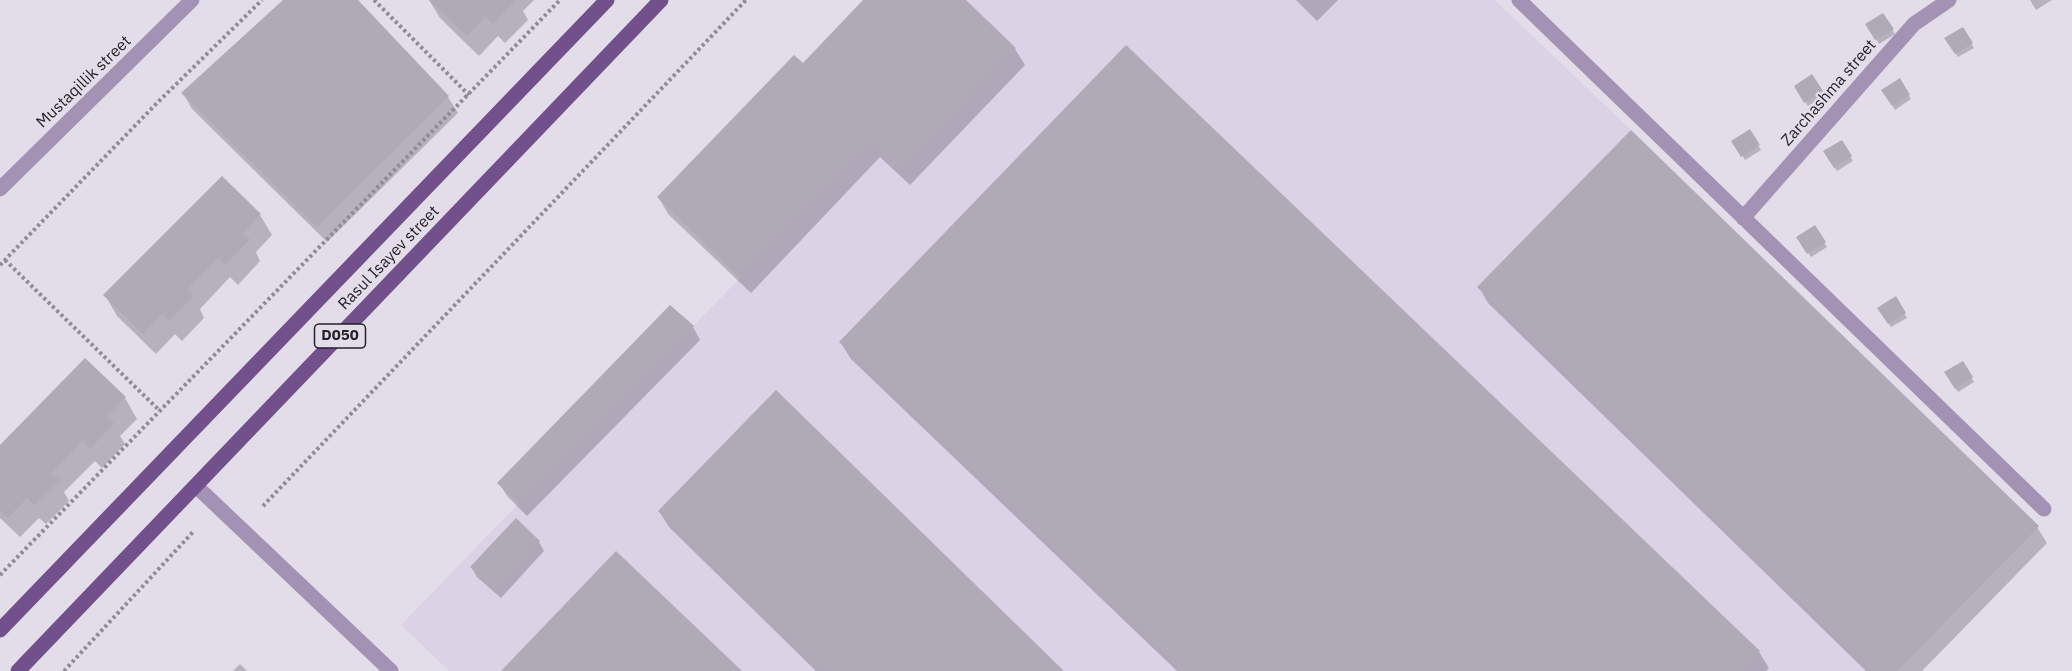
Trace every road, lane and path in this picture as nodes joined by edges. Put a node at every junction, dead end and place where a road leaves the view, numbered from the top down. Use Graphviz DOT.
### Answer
graph roads {
  1 [pos="192,0"];
  2 [pos="262,0"];
  3 [pos="374,0"];
  4 [pos="560,0"];
  5 [pos="608,0"];
  6 [pos="661,0"];
  7 [pos="746,0"];
  8 [pos="1519,0"];
  9 [pos="1949,0"];
  10 [pos="469,95"];
  11 [pos="0,189"];
  12 [pos="1743,218"];
  13 [pos="5,260"];
  14 [pos="0,265"];
  15 [pos="160,411"];
  16 [pos="196,486"];
  17 [pos="263,506"];
  18 [pos="2044,509"];
  19 [pos="193,532"];
  20 [pos="1,572"];
  21 [pos="0,630"];
  22 [pos="18,671"];
  23 [pos="64,671"];
  24 [pos="391,671"];
  1 -- 11 [label="street, Mustaqillik street"];
  2 -- 13 [label="path"];
  3 -- 10 [label="path"];
  4 -- 10 [label="path"];
  5 -- 21 [label="main road, Rasul Isayev street / D050"];
  6 -- 16 [label="main road, Rasul Isayev street / D050"];
  7 -- 17 [label="path"];
  8 -- 12 [label="street"];
  9 -- 12 [label="street, Zarchashma street"];
  10 -- 15 [label="path"];
  12 -- 18 [label="street"];
  13 -- 14 [label="path"];
  13 -- 15 [label="path"];
  15 -- 20 [label="path"];
  16 -- 22 [label="main road, Rasul Isayev street / D050"];
  16 -- 24 [label="street"];
  19 -- 23 [label="path"];
}
